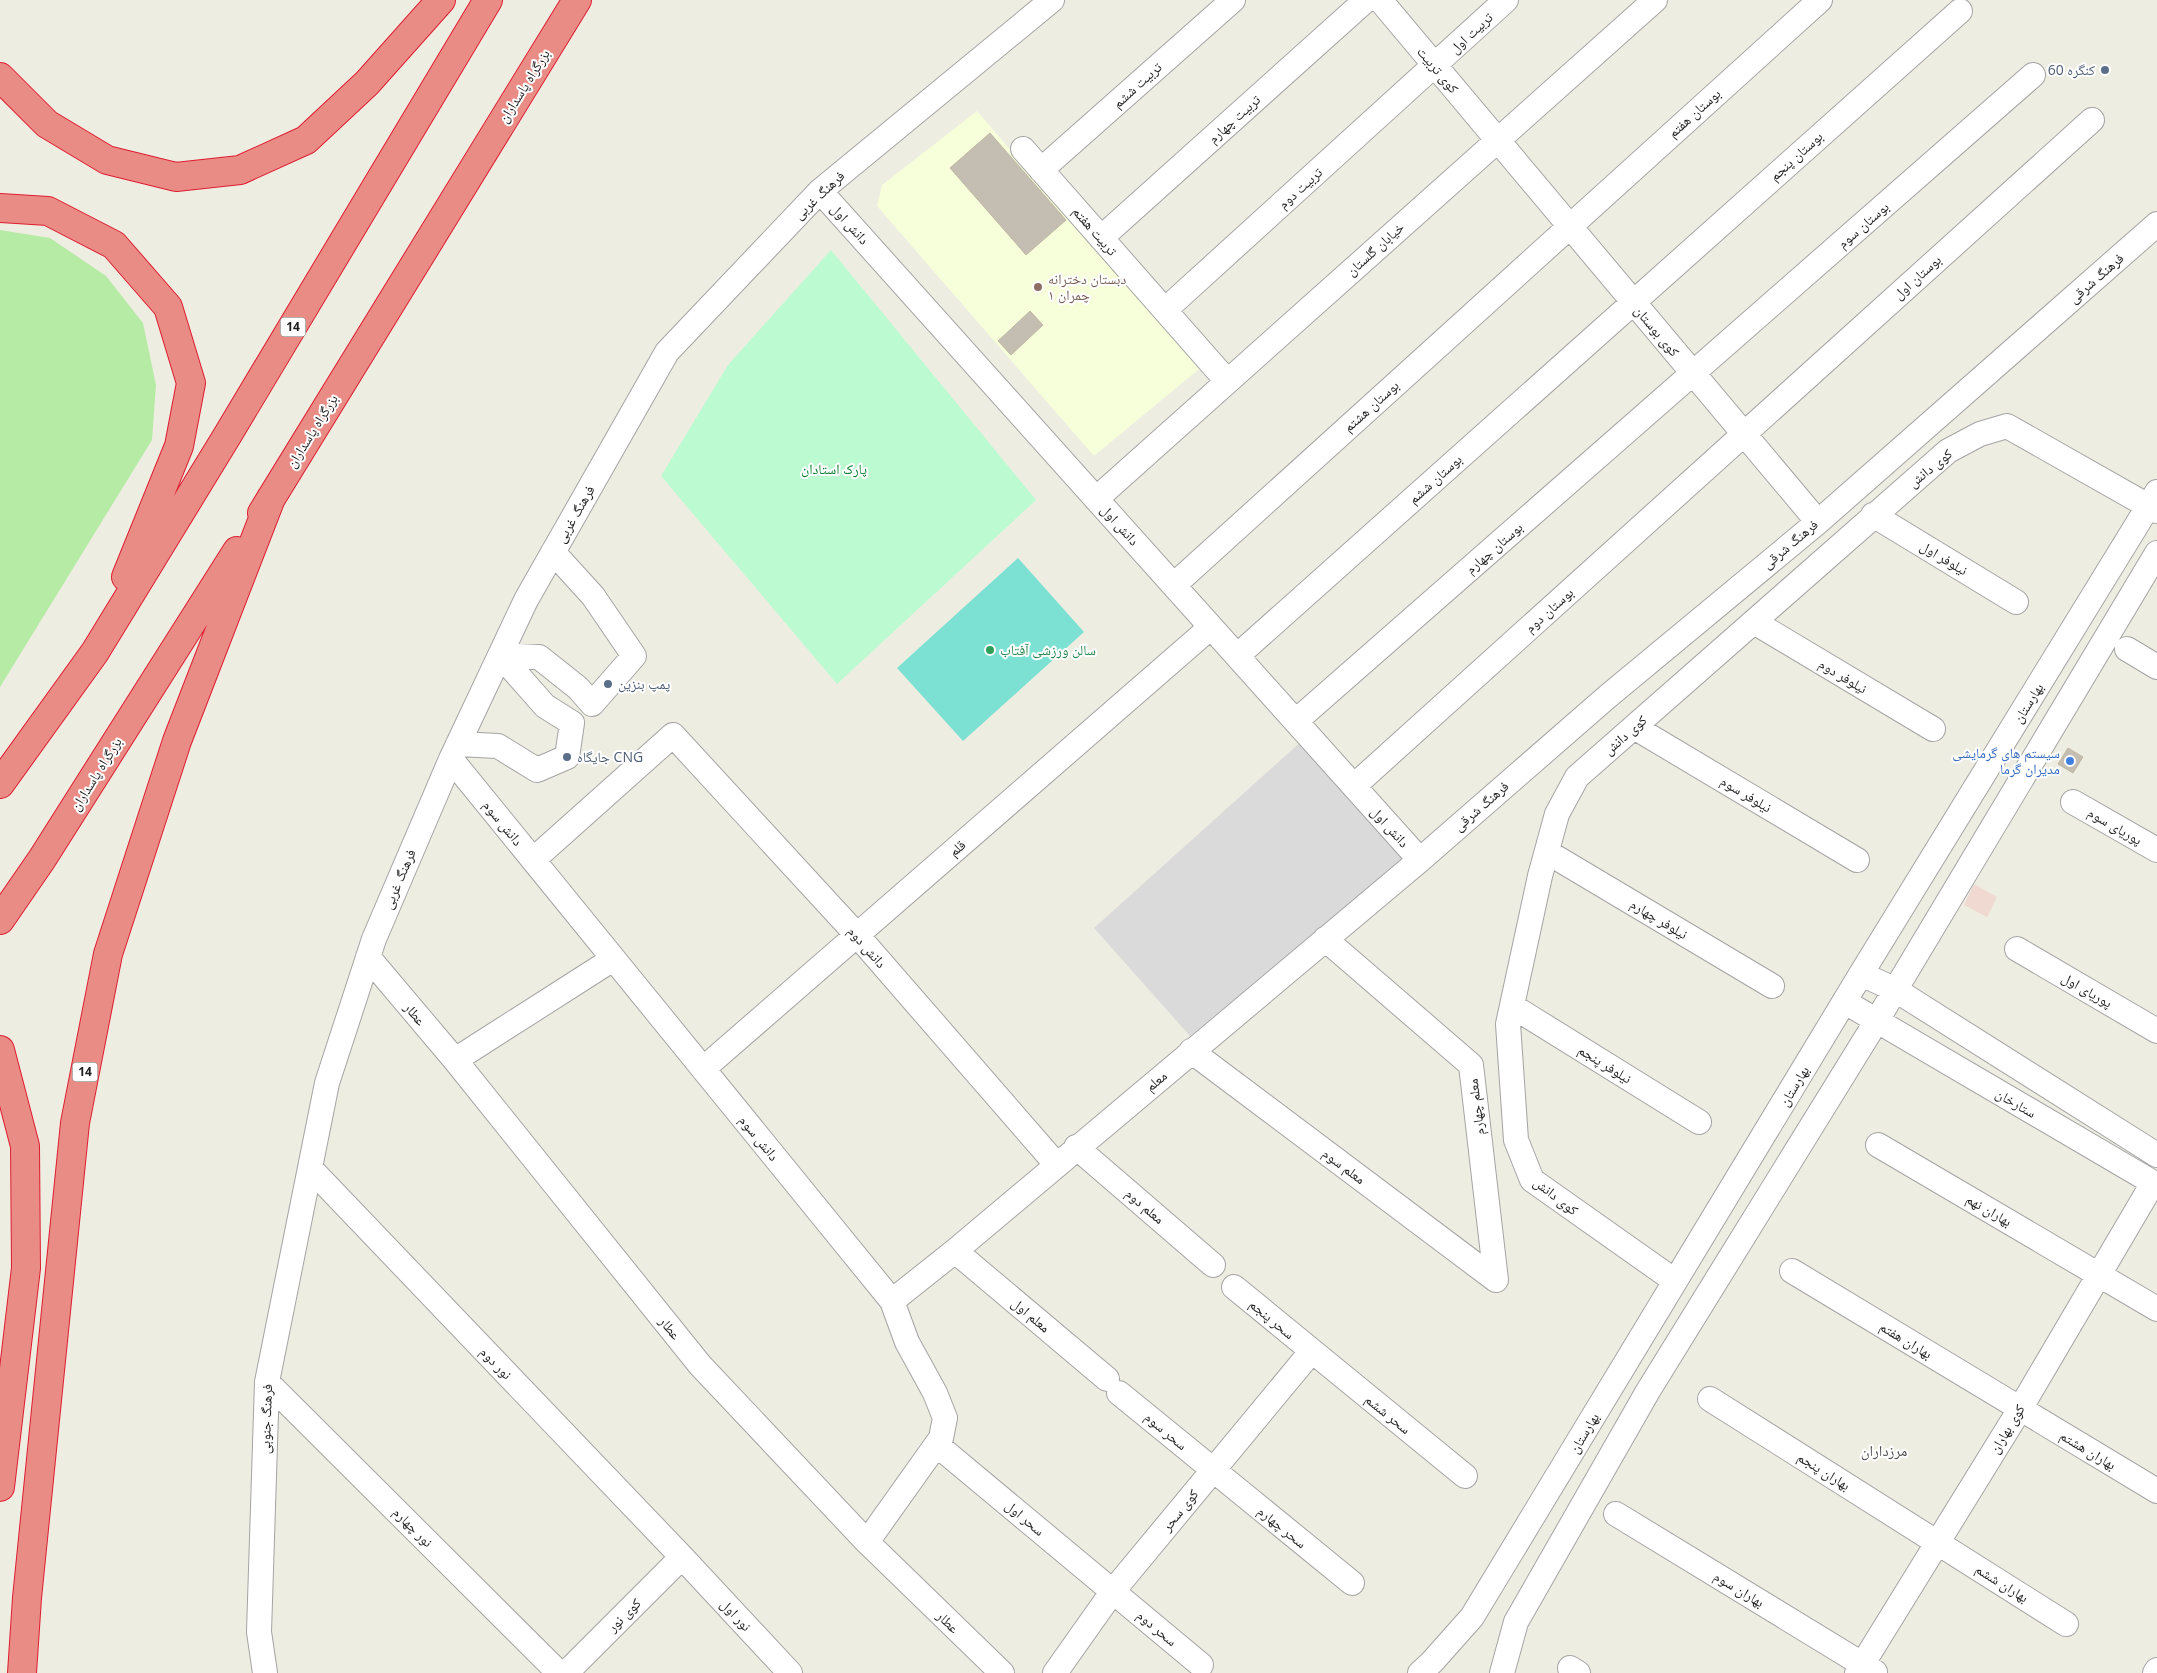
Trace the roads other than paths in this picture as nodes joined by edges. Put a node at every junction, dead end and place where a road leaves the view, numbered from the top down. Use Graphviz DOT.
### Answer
graph roads {
  1 [pos="441,0"];
  2 [pos="488,0"];
  3 [pos="577,0"];
  4 [pos="1052,0"];
  5 [pos="1233,0"];
  6 [pos="1366,0"];
  7 [pos="1380,0"];
  8 [pos="1506,0"];
  9 [pos="1655,0"];
  10 [pos="1820,0"];
  11 [pos="1960,11"];
  12 [pos="1435,66"];
  13 [pos="2033,76"];
  14 [pos="0,77"];
  15 [pos="2092,120"];
  16 [pos="1497,140"];
  17 [pos="1023,149"];
  18 [pos="1041,170"];
  19 [pos="820,191"];
  20 [pos="0,208"];
  21 [pos="2157,224"];
  22 [pos="1569,226"];
  23 [pos="1101,238"];
  24 [pos="1633,302"];
  25 [pos="1165,310"];
  26 [pos="1693,374"];
  27 [pos="1227,381"];
  28 [pos="1743,434"];
  29 [pos="271,498"];
  30 [pos="1096,498"];
  31 [pos="2154,503"];
  32 [pos="1873,515"];
  33 [pos="1818,522"];
  34 [pos="2132,534"];
  35 [pos="553,552"];
  36 [pos="2157,552"];
  37 [pos="1174,585"];
  38 [pos="2016,602"];
  39 [pos="1754,622"];
  40 [pos="1211,628"];
  41 [pos="2127,649"];
  42 [pos="95,652"];
  43 [pos="500,656"];
  44 [pos="1237,656"];
  45 [pos="2157,666"];
  46 [pos="1296,722"];
  47 [pos="1634,727"];
  48 [pos="1933,729"];
  49 [pos="455,751"];
  50 [pos="0,784"];
  51 [pos="1354,786"];
  52 [pos="2074,802"];
  53 [pos="2157,850"];
  54 [pos="1547,852"];
  55 [pos="533,860"];
  56 [pos="1420,860"];
  57 [pos="1857,860"];
  58 [pos="0,920"];
  59 [pos="857,936"];
  60 [pos="1325,939"];
  61 [pos="2017,949"];
  62 [pos="368,957"];
  63 [pos="613,959"];
  64 [pos="1861,974"];
  65 [pos="1772,986"];
  66 [pos="1894,989"];
  67 [pos="1845,1002"];
  68 [pos="1512,1006"];
  69 [pos="1876,1022"];
  70 [pos="2157,1031"];
  71 [pos="0,1050"];
  72 [pos="1191,1051"];
  73 [pos="454,1060"];
  74 [pos="703,1070"];
  75 [pos="1699,1122"];
  76 [pos="1878,1145"];
  77 [pos="1076,1147"];
  78 [pos="2157,1155"];
  79 [pos="1056,1164"];
  80 [pos="310,1168"];
  81 [pos="2155,1184"];
  82 [pos="955,1251"];
  83 [pos="1213,1265"];
  84 [pos="1792,1271"];
  85 [pos="2100,1275"];
  86 [pos="1496,1280"];
  87 [pos="1675,1281"];
  88 [pos="1234,1287"];
  89 [pos="892,1302"];
  90 [pos="2157,1309"];
  91 [pos="1311,1352"];
  92 [pos="267,1382"];
  93 [pos="1113,1386"];
  94 [pos="1710,1399"];
  95 [pos="2020,1409"];
  96 [pos="937,1444"];
  97 [pos="1213,1470"];
  98 [pos="1465,1476"];
  99 [pos="0,1487"];
  100 [pos="2157,1491"];
  101 [pos="1616,1514"];
  102 [pos="867,1542"];
  103 [pos="1938,1542"];
  104 [pos="682,1557"];
  105 [pos="1352,1583"];
  106 [pos="1114,1591"];
  107 [pos="2066,1624"];
  108 [pos="1201,1665"];
  109 [pos="1865,1670"];
  110 [pos="22,1673"];
  111 [pos="266,1673"];
  112 [pos="559,1673"];
  113 [pos="566,1673"];
  114 [pos="790,1673"];
  115 [pos="1002,1673"];
  116 [pos="1055,1673"];
  117 [pos="1420,1673"];
  118 [pos="1502,1673"];
  1 -- 14 [label="highway"];
  2 -- 42 [label="highway, 14"];
  3 -- 29 [label="highway, بزرگراه پاسداران / 14"];
  4 -- 19 [label="street, فرهنگ غربی"];
  5 -- 18 [label="street, تربیت ششم"];
  6 -- 23 [label="street, تربیت چهارم"];
  7 -- 12 [label="street, کوی تربیت"];
  8 -- 12 [label="street, تربیت اول"];
  9 -- 16 [label="street, خیابان گلستان"];
  10 -- 22 [label="street, بوستان هفتم"];
  11 -- 24 [label="street, بوستان پنجم"];
  12 -- 16 [label="street, کوی تربیت"];
  12 -- 25 [label="street, تربیت دوم"];
  13 -- 26 [label="street, بوستان سوم"];
  15 -- 28 [label="street, بوستان اول"];
  16 -- 22 [label="street, کوی بوستان"];
  16 -- 27 [label="street, خیابان گلستان"];
  17 -- 18 [label="street, تربیت هفتم"];
  18 -- 23 [label="street, تربیت هفتم"];
  19 -- 30 [label="street, دانش اول"];
  19 -- 35 [label="street, فرهنگ غربی"];
  20 -- 42 [label="highway"];
  21 -- 33 [label="street, فرهنگ شرقی"];
  22 -- 24 [label="street, کوی بوستان"];
  22 -- 37 [label="street, بوستان هشتم"];
  23 -- 25 [label="street, تربیت هفتم"];
  24 -- 26 [label="street, کوی بوستان"];
  24 -- 44 [label="street, بوستان ششم"];
  25 -- 27 [label="street, تربیت هفتم"];
  26 -- 28 [label="street, کوی بوستان"];
  26 -- 46 [label="street, بوستان چهارم"];
  27 -- 30 [label="street, خیابان گلستان"];
  28 -- 33 [label="street, کوی بوستان"];
  28 -- 51 [label="street, بوستان دوم"];
  29 -- 58 [label="highway, بزرگراه پاسداران"];
  29 -- 110 [label="highway, 14"];
  30 -- 37 [label="street, دانش اول"];
  31 -- 32 [label="street, کوی دانش"];
  31 -- 34 [label="street, بهارستان"];
  32 -- 38 [label="street, نیلوفر اول"];
  32 -- 39 [label="street, کوی دانش"];
  33 -- 56 [label="street, فرهنگ شرقی"];
  34 -- 36 [label="street"];
  34 -- 64 [label="street, بهارستان"];
  35 -- 43 [label="street, فرهنگ غربی"];
  35 -- 43 [label="street"];
  36 -- 66 [label="street"];
  37 -- 40 [label="street, دانش اول"];
  39 -- 47 [label="street, کوی دانش"];
  39 -- 48 [label="street, نیلوفر دوم"];
  40 -- 44 [label="street, دانش اول"];
  40 -- 59 [label="street, قلم"];
  41 -- 45 [label="street"];
  42 -- 50 [label="highway, 14"];
  43 -- 49 [label="street, فرهنگ غربی"];
  43 -- 49 [label="street"];
  44 -- 46 [label="street, دانش اول"];
  46 -- 51 [label="street, دانش اول"];
  47 -- 54 [label="street, کوی دانش"];
  47 -- 57 [label="street, نیلوفر سوم"];
  49 -- 55 [label="street, دانش سوم"];
  49 -- 62 [label="street, فرهنگ غربی"];
  51 -- 56 [label="street, دانش اول"];
  52 -- 53 [label="street, پوریای سوم"];
  54 -- 65 [label="street, نیلوفر چهارم"];
  54 -- 68 [label="street, کوی دانش"];
  55 -- 59 [label="street, دانش دوم"];
  55 -- 63 [label="street, دانش سوم"];
  56 -- 60 [label="street, معلم"];
  59 -- 74 [label="street, قلم"];
  59 -- 79 [label="street, دانش دوم"];
  60 -- 72 [label="street, معلم"];
  60 -- 86 [label="street, معلم چهارم"];
  61 -- 70 [label="street, پوریای اول"];
  62 -- 73 [label="street, عطار"];
  62 -- 80 [label="street, فرهنگ غربی"];
  63 -- 73 [label="street"];
  63 -- 74 [label="street, دانش سوم"];
  64 -- 66 [label="street"];
  64 -- 67 [label="street, بهارستان"];
  66 -- 69 [label="street"];
  66 -- 78 [label="street"];
  67 -- 69 [label="street, ستارخان"];
  67 -- 87 [label="street, بهارستان"];
  68 -- 75 [label="street, نیلوفر پنجم"];
  68 -- 87 [label="street, کوی دانش"];
  69 -- 81 [label="street, ستارخان"];
  69 -- 118 [label="street"];
  71 -- 99 [label="highway"];
  72 -- 77 [label="street, معلم"];
  72 -- 86 [label="street, معلم سوم"];
  73 -- 102 [label="street, عطار"];
  74 -- 89 [label="street, دانش سوم"];
  76 -- 85 [label="street, بهاران نهم"];
  77 -- 79 [label="street, معلم"];
  77 -- 83 [label="street, معلم دوم"];
  79 -- 82 [label="street, معلم"];
  80 -- 92 [label="street, فرهنگ جنوبی"];
  80 -- 104 [label="street, نور دوم"];
  81 -- 85 [label="street, کوی بهاران"];
  82 -- 89 [label="street, معلم"];
  82 -- 93 [label="street, معلم اول"];
  84 -- 95 [label="street, بهاران هفتم"];
  85 -- 90 [label="street, بهاران نهم"];
  85 -- 95 [label="street, کوی بهاران"];
  87 -- 117 [label="street, بهارستان"];
  88 -- 91 [label="street, سحر پنجم"];
  89 -- 96 [label="street, دانش سوم"];
  91 -- 97 [label="street, کوی سحر"];
  91 -- 98 [label="street, سحر ششم"];
  92 -- 111 [label="street, فرهنگ جنوبی"];
  92 -- 112 [label="street, نور چهارم"];
  93 -- 97 [label="street, سحر سوم"];
  94 -- 103 [label="street, بهاران پنجم"];
  95 -- 100 [label="street, بهاران هشتم"];
  95 -- 103 [label="street, کوی بهاران"];
  96 -- 102 [label="street, دانش سوم"];
  96 -- 106 [label="street, سحر اول"];
  97 -- 105 [label="street, سحر چهارم"];
  97 -- 106 [label="street, کوی سحر"];
  101 -- 109 [label="street, بهاران سوم"];
  102 -- 115 [label="street, عطار"];
  103 -- 107 [label="street, بهاران ششم"];
  103 -- 109 [label="street, کوی بهاران"];
  104 -- 113 [label="street, کوی نور"];
  104 -- 114 [label="street, نور اول"];
  106 -- 108 [label="street, سحر دوم"];
  106 -- 116 [label="street, کوی سحر"];
}
